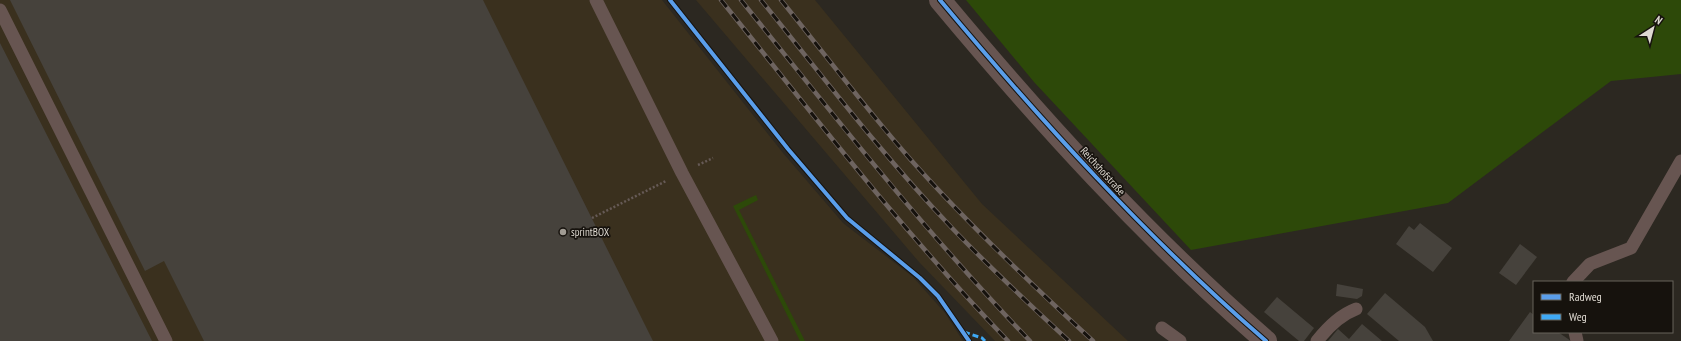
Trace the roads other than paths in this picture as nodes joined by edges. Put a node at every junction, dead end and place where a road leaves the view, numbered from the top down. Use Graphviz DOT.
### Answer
graph roads {
  1 [pos="596,0"];
  2 [pos="940,0"];
  3 [pos="0,10"];
  4 [pos="1681,161"];
  5 [pos="1574,281"];
  6 [pos="1356,309"];
  7 [pos="1162,328"];
  8 [pos="166,341"];
  9 [pos="772,341"];
  10 [pos="1180,341"];
  11 [pos="1266,341"];
  12 [pos="1317,341"];
  1 -- 9 [label="lane"];
  2 -- 11 [label="street, Reichshofstraße"];
  3 -- 8 [label="lane"];
  4 -- 5 [label="lane"];
  6 -- 12 [label="lane"];
  7 -- 10 [label="lane"];
}
